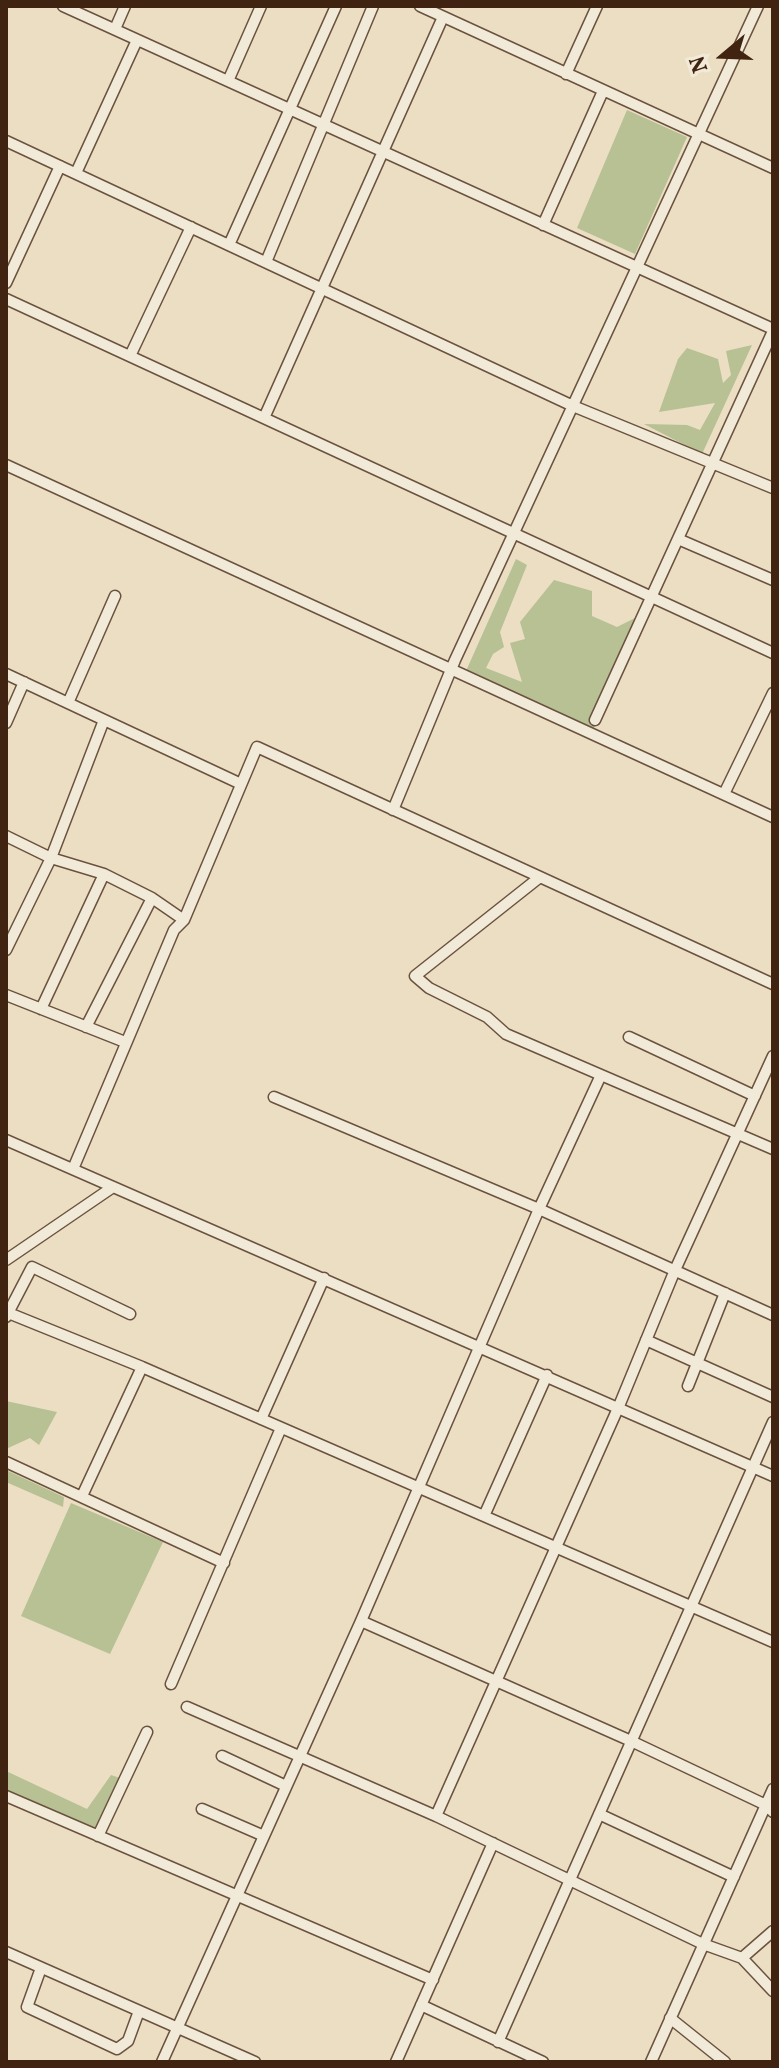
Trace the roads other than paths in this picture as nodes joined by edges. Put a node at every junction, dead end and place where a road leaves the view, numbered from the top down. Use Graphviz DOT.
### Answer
graph roads {
  1 [pos="63,6"];
  2 [pos="125,6"];
  3 [pos="261,6"];
  4 [pos="336,6"];
  5 [pos="373,6"];
  6 [pos="420,6"];
  7 [pos="597,6"];
  8 [pos="758,6"];
  9 [pos="443,17"];
  10 [pos="115,29"];
  11 [pos="137,40"];
  12 [pos="566,74"];
  13 [pos="228,81"];
  14 [pos="603,91"];
  15 [pos="290,109"];
  16 [pos="324,125"];
  17 [pos="698,134"];
  18 [pos="6,141"];
  19 [pos="383,151"];
  20 [pos="60,166"];
  21 [pos="773,168"];
  22 [pos="76,173"];
  23 [pos="543,225"];
  24 [pos="191,227"];
  25 [pos="229,245"];
  26 [pos="266,262"];
  27 [pos="636,267"];
  28 [pos="6,283"];
  29 [pos="322,288"];
  30 [pos="6,299"];
  31 [pos="773,330"];
  32 [pos="130,356"];
  33 [pos="573,406"];
  34 [pos="264,418"];
  35 [pos="713,463"];
  36 [pos="6,465"];
  37 [pos="773,488"];
  38 [pos="515,533"];
  39 [pos="678,539"];
  40 [pos="773,580"];
  41 [pos="115,596"];
  42 [pos="652,597"];
  43 [pos="773,653"];
  44 [pos="451,669"];
  45 [pos="6,674"];
  46 [pos="24,682"];
  47 [pos="773,693"];
  48 [pos="68,703"];
  49 [pos="104,720"];
  50 [pos="595,720"];
  51 [pos="6,723"];
  52 [pos="241,784"];
  53 [pos="724,794"];
  54 [pos="393,810"];
  55 [pos="773,817"];
  56 [pos="6,836"];
  57 [pos="51,858"];
  58 [pos="104,874"];
  59 [pos="540,877"];
  60 [pos="152,898"];
  61 [pos="184,920"];
  62 [pos="6,950"];
  63 [pos="773,984"];
  64 [pos="6,995"];
  65 [pos="41,1009"];
  66 [pos="86,1027"];
  67 [pos="629,1037"];
  68 [pos="125,1042"];
  69 [pos="773,1056"];
  70 [pos="601,1075"];
  71 [pos="755,1096"];
  72 [pos="274,1097"];
  73 [pos="738,1134"];
  74 [pos="6,1140"];
  75 [pos="773,1149"];
  76 [pos="73,1169"];
  77 [pos="113,1187"];
  78 [pos="539,1209"];
  79 [pos="6,1260"];
  80 [pos="675,1270"];
  81 [pos="324,1278"];
  82 [pos="725,1293"];
  83 [pos="7,1314"];
  84 [pos="130,1314"];
  85 [pos="773,1315"];
  86 [pos="646,1340"];
  87 [pos="479,1346"];
  88 [pos="696,1363"];
  89 [pos="142,1367"];
  90 [pos="547,1375"];
  91 [pos="688,1386"];
  92 [pos="773,1397"];
  93 [pos="619,1406"];
  94 [pos="261,1419"];
  95 [pos="773,1422"];
  96 [pos="281,1428"];
  97 [pos="6,1462"];
  98 [pos="753,1467"];
  99 [pos="773,1476"];
  100 [pos="417,1487"];
  101 [pos="82,1496"];
  102 [pos="484,1516"];
  103 [pos="555,1547"];
  104 [pos="224,1563"];
  105 [pos="691,1606"];
  106 [pos="361,1621"];
  107 [pos="773,1642"];
  108 [pos="496,1681"];
  109 [pos="171,1684"];
  110 [pos="187,1707"];
  111 [pos="147,1732"];
  112 [pos="631,1741"];
  113 [pos="222,1756"];
  114 [pos="299,1758"];
  115 [pos="286,1786"];
  116 [pos="773,1789"];
  117 [pos="6,1796"];
  118 [pos="770,1808"];
  119 [pos="202,1809"];
  120 [pos="599,1814"];
  121 [pos="436,1816"];
  122 [pos="98,1836"];
  123 [pos="264,1836"];
  124 [pos="493,1843"];
  125 [pos="734,1877"];
  126 [pos="571,1879"];
  127 [pos="237,1896"];
  128 [pos="773,1931"];
  129 [pos="703,1944"];
  130 [pos="6,1952"];
  131 [pos="742,1958"];
  132 [pos="41,1968"];
  133 [pos="433,1980"];
  134 [pos="773,1991"];
  135 [pos="421,2005"];
  136 [pos="139,2011"];
  137 [pos="670,2018"];
  138 [pos="177,2028"];
  139 [pos="498,2042"];
  140 [pos="162,2062"];
  141 [pos="255,2062"];
  142 [pos="396,2062"];
  143 [pos="543,2062"];
  144 [pos="651,2062"];
  145 [pos="725,2062"];
  1 -- 10 [label="street"];
  2 -- 10 [label="street"];
  3 -- 13 [label="street"];
  4 -- 15 [label="street"];
  5 -- 16 [label="street"];
  6 -- 9 [label="street"];
  7 -- 12 [label="street"];
  8 -- 17 [label="street"];
  9 -- 12 [label="street"];
  9 -- 19 [label="street"];
  10 -- 11 [label="street"];
  11 -- 13 [label="street"];
  11 -- 22 [label="street"];
  12 -- 14 [label="street"];
  13 -- 15 [label="street"];
  14 -- 17 [label="street"];
  14 -- 23 [label="street"];
  15 -- 16 [label="street"];
  15 -- 25 [label="street"];
  16 -- 19 [label="street"];
  16 -- 26 [label="street"];
  17 -- 21 [label="street"];
  17 -- 27 [label="street"];
  18 -- 20 [label="street"];
  19 -- 23 [label="street"];
  19 -- 29 [label="street"];
  20 -- 22 [label="street"];
  20 -- 28 [label="street"];
  22 -- 24 [label="street"];
  23 -- 27 [label="street"];
  24 -- 25 [label="street"];
  24 -- 32 [label="street"];
  25 -- 26 [label="street"];
  26 -- 29 [label="street"];
  27 -- 31 [label="street"];
  27 -- 33 [label="street"];
  29 -- 33 [label="street"];
  29 -- 34 [label="street"];
  30 -- 32 [label="street"];
  31 -- 35 [label="street"];
  32 -- 34 [label="street"];
  33 -- 35 [label="street"];
  33 -- 38 [label="street"];
  34 -- 38 [label="street"];
  35 -- 37 [label="street"];
  35 -- 39 [label="street"];
  36 -- 44 [label="street"];
  38 -- 42 [label="street"];
  38 -- 44 [label="street"];
  39 -- 40 [label="street"];
  39 -- 42 [label="street"];
  41 -- 48 [label="street"];
  42 -- 43 [label="street"];
  42 -- 50 [label="street"];
  44 -- 53 [label="street"];
  44 -- 54 [label="street"];
  45 -- 46 [label="street"];
  46 -- 48 [label="street"];
  46 -- 51 [label="street"];
  47 -- 53 [label="street"];
  48 -- 49 [label="street"];
  49 -- 52 [label="street"];
  49 -- 57 [label="street"];
  52 -- 54 [label="street"];
  52 -- 61 [label="street"];
  53 -- 55 [label="street"];
  54 -- 59 [label="street"];
  56 -- 57 [label="street"];
  57 -- 58 [label="street"];
  57 -- 62 [label="street"];
  58 -- 60 [label="street"];
  58 -- 65 [label="street"];
  59 -- 63 [label="street"];
  59 -- 70 [label="street"];
  60 -- 61 [label="street"];
  60 -- 66 [label="street"];
  61 -- 68 [label="street"];
  64 -- 65 [label="street"];
  65 -- 66 [label="street"];
  66 -- 68 [label="street"];
  67 -- 71 [label="street"];
  68 -- 76 [label="street"];
  69 -- 71 [label="street"];
  70 -- 73 [label="street"];
  70 -- 78 [label="street"];
  71 -- 73 [label="street"];
  72 -- 78 [label="street"];
  73 -- 75 [label="street"];
  73 -- 80 [label="street"];
  74 -- 76 [label="street"];
  76 -- 77 [label="street"];
  77 -- 79 [label="street"];
  77 -- 81 [label="street"];
  78 -- 80 [label="street"];
  78 -- 87 [label="street"];
  80 -- 82 [label="street"];
  80 -- 86 [label="street"];
  81 -- 87 [label="street"];
  81 -- 94 [label="street"];
  82 -- 85 [label="street"];
  82 -- 88 [label="street"];
  83 -- 84 [label="street"];
  83 -- 89 [label="street"];
  86 -- 88 [label="street"];
  86 -- 93 [label="street"];
  87 -- 90 [label="street"];
  87 -- 100 [label="street"];
  88 -- 91 [label="street"];
  88 -- 92 [label="street"];
  89 -- 94 [label="street"];
  89 -- 101 [label="street"];
  90 -- 93 [label="street"];
  90 -- 102 [label="street"];
  93 -- 98 [label="street"];
  93 -- 103 [label="street"];
  94 -- 96 [label="street"];
  95 -- 98 [label="street"];
  96 -- 100 [label="street"];
  96 -- 104 [label="street"];
  97 -- 101 [label="street"];
  98 -- 99 [label="street"];
  98 -- 105 [label="street"];
  100 -- 102 [label="street"];
  100 -- 106 [label="street"];
  101 -- 104 [label="street"];
  102 -- 103 [label="street"];
  103 -- 105 [label="street"];
  103 -- 108 [label="street"];
  104 -- 109 [label="street"];
  105 -- 107 [label="street"];
  105 -- 112 [label="street"];
  106 -- 108 [label="street"];
  106 -- 114 [label="street"];
  108 -- 112 [label="street"];
  108 -- 121 [label="street"];
  110 -- 114 [label="street"];
  111 -- 122 [label="street"];
  112 -- 118 [label="street"];
  112 -- 120 [label="street"];
  113 -- 115 [label="street"];
  114 -- 115 [label="street"];
  114 -- 121 [label="street"];
  115 -- 123 [label="street"];
  116 -- 118 [label="street"];
  117 -- 122 [label="street"];
  118 -- 125 [label="street"];
  119 -- 123 [label="street"];
  120 -- 125 [label="street"];
  120 -- 126 [label="street"];
  121 -- 124 [label="street"];
  122 -- 127 [label="street"];
  123 -- 127 [label="street"];
  124 -- 126 [label="street"];
  124 -- 133 [label="street"];
  125 -- 129 [label="street"];
  126 -- 129 [label="street"];
  126 -- 139 [label="street"];
  127 -- 133 [label="street"];
  127 -- 138 [label="street"];
  128 -- 131 [label="street"];
  129 -- 131 [label="street"];
  129 -- 137 [label="street"];
  130 -- 132 [label="street"];
  131 -- 134 [label="street"];
  132 -- 136 [label="street"];
  132 -- 136 [label="street"];
  133 -- 135 [label="street"];
  135 -- 139 [label="street"];
  135 -- 142 [label="street"];
  136 -- 138 [label="street"];
  137 -- 144 [label="street"];
  137 -- 145 [label="street"];
  138 -- 140 [label="street"];
  138 -- 141 [label="street"];
  139 -- 143 [label="street"];
}
